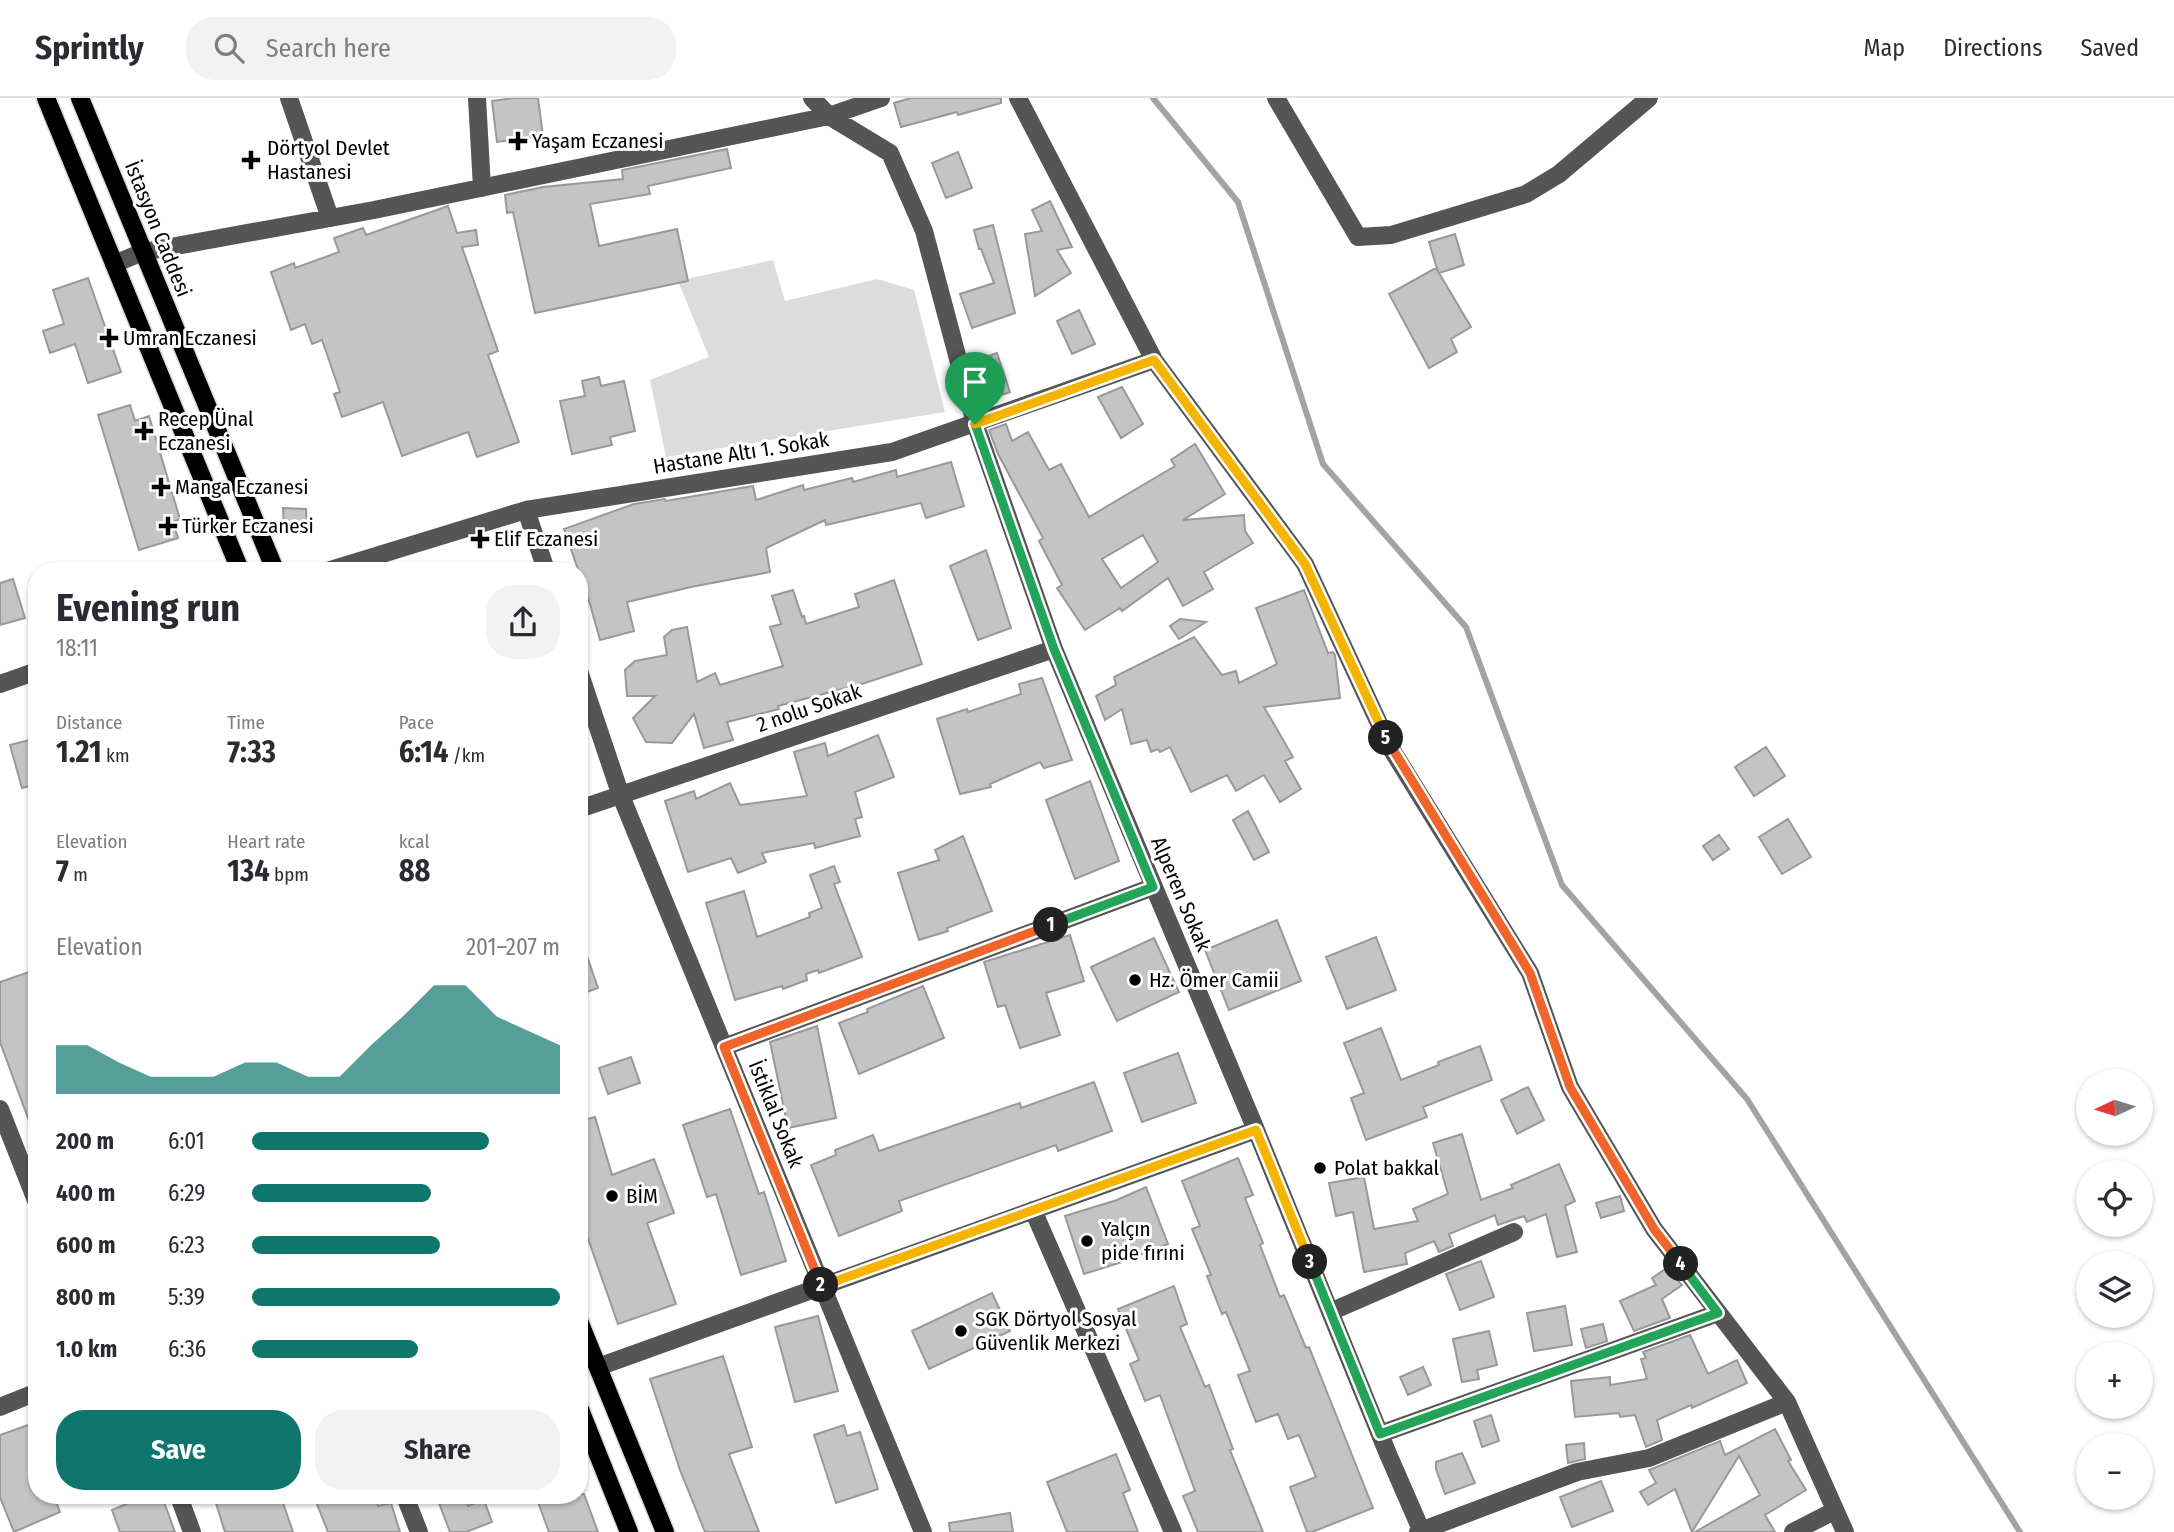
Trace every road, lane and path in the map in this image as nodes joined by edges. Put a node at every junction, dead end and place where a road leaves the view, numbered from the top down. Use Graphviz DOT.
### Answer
graph roads {
  1 [pos="46,98"];
  2 [pos="80,98"];
  3 [pos="289,98"];
  4 [pos="477,98"];
  5 [pos="812,98"];
  6 [pos="881,98"];
  7 [pos="1018,98"];
  8 [pos="1276,98"];
  9 [pos="1649,98"];
  10 [pos="829,116"];
  11 [pos="482,188"];
  12 [pos="330,218"];
  13 [pos="143,252"];
  14 [pos="114,264"];
  15 [pos="1154,360"];
  16 [pos="975,424"];
  17 [pos="526,510"];
  18 [pos="237,562"];
  19 [pos="272,562"];
  20 [pos="356,562"];
  21 [pos="543,562"];
  22 [pos="1054,649"];
  23 [pos="28,677"];
  24 [pos="0,684"];
  25 [pos="588,698"];
  26 [pos="621,796"];
  27 [pos="588,806"];
  28 [pos="1153,887"];
  29 [pos="724,1047"];
  30 [pos="0,1109"];
  31 [pos="1256,1130"];
  32 [pos="28,1180"];
  33 [pos="1033,1210"];
  34 [pos="1514,1232"];
  35 [pos="822,1286"];
  36 [pos="1330,1312"];
  37 [pos="1718,1313"];
  38 [pos="588,1343"];
  39 [pos="598,1367"];
  40 [pos="28,1396"];
  41 [pos="1787,1402"];
  42 [pos="0,1407"];
  43 [pos="588,1430"];
  44 [pos="1380,1434"];
  45 [pos="182,1504"];
  46 [pos="408,1504"];
  47 [pos="1834,1511"];
  48 [pos="192,1532"];
  49 [pos="419,1532"];
  50 [pos="629,1532"];
  51 [pos="665,1532"];
  52 [pos="923,1532"];
  53 [pos="1173,1532"];
  54 [pos="1420,1532"];
  55 [pos="1793,1532"];
  56 [pos="1845,1532"];
  1 -- 14 [label="main road"];
  2 -- 13 [label="main road, İstasyon Caddesi"];
  3 -- 12 [label="street"];
  4 -- 11 [label="street"];
  5 -- 10 [label="street, Alperen Sokak"];
  6 -- 10 [label="street"];
  7 -- 15 [label="street"];
  8 -- 9 [label="street"];
  10 -- 11 [label="street"];
  10 -- 16 [label="street, Alperen Sokak"];
  11 -- 12 [label="street"];
  12 -- 13 [label="street"];
  13 -- 14 [label="street"];
  13 -- 19 [label="main road, İstasyon Caddesi"];
  14 -- 18 [label="main road"];
  15 -- 16 [label="street, Hastane Altı 1. Sokak"];
  15 -- 37 [label="street"];
  16 -- 17 [label="street, Hastane Altı 1. Sokak"];
  16 -- 22 [label="street, Alperen Sokak"];
  17 -- 20 [label="street, Hastane Altı 1. Sokak"];
  17 -- 21 [label="street"];
  22 -- 26 [label="street, 2 nolu Sokak"];
  22 -- 28 [label="street, Alperen Sokak"];
  23 -- 24 [label="street"];
  25 -- 26 [label="street, İstiklal Sokak"];
  26 -- 27 [label="street, 2 nolu Sokak"];
  26 -- 29 [label="street, İstiklal Sokak"];
  28 -- 29 [label="street"];
  28 -- 31 [label="street, Alperen Sokak"];
  29 -- 35 [label="street, İstiklal Sokak"];
  30 -- 32 [label="street"];
  31 -- 33 [label="street"];
  31 -- 36 [label="street, Alperen Sokak"];
  33 -- 35 [label="street"];
  33 -- 53 [label="street"];
  34 -- 36 [label="street"];
  35 -- 39 [label="street"];
  35 -- 52 [label="street, İstiklal Sokak"];
  36 -- 44 [label="street, Alperen Sokak"];
  37 -- 41 [label="street"];
  37 -- 44 [label="street"];
  38 -- 39 [label="main road"];
  39 -- 51 [label="main road"];
  40 -- 42 [label="street"];
  41 -- 47 [label="street"];
  41 -- 54 [label="street"];
  43 -- 50 [label="main road"];
  44 -- 54 [label="street, Alperen Sokak"];
  45 -- 48 [label="street"];
  46 -- 49 [label="street"];
  47 -- 55 [label="street"];
  47 -- 56 [label="street"];
}
